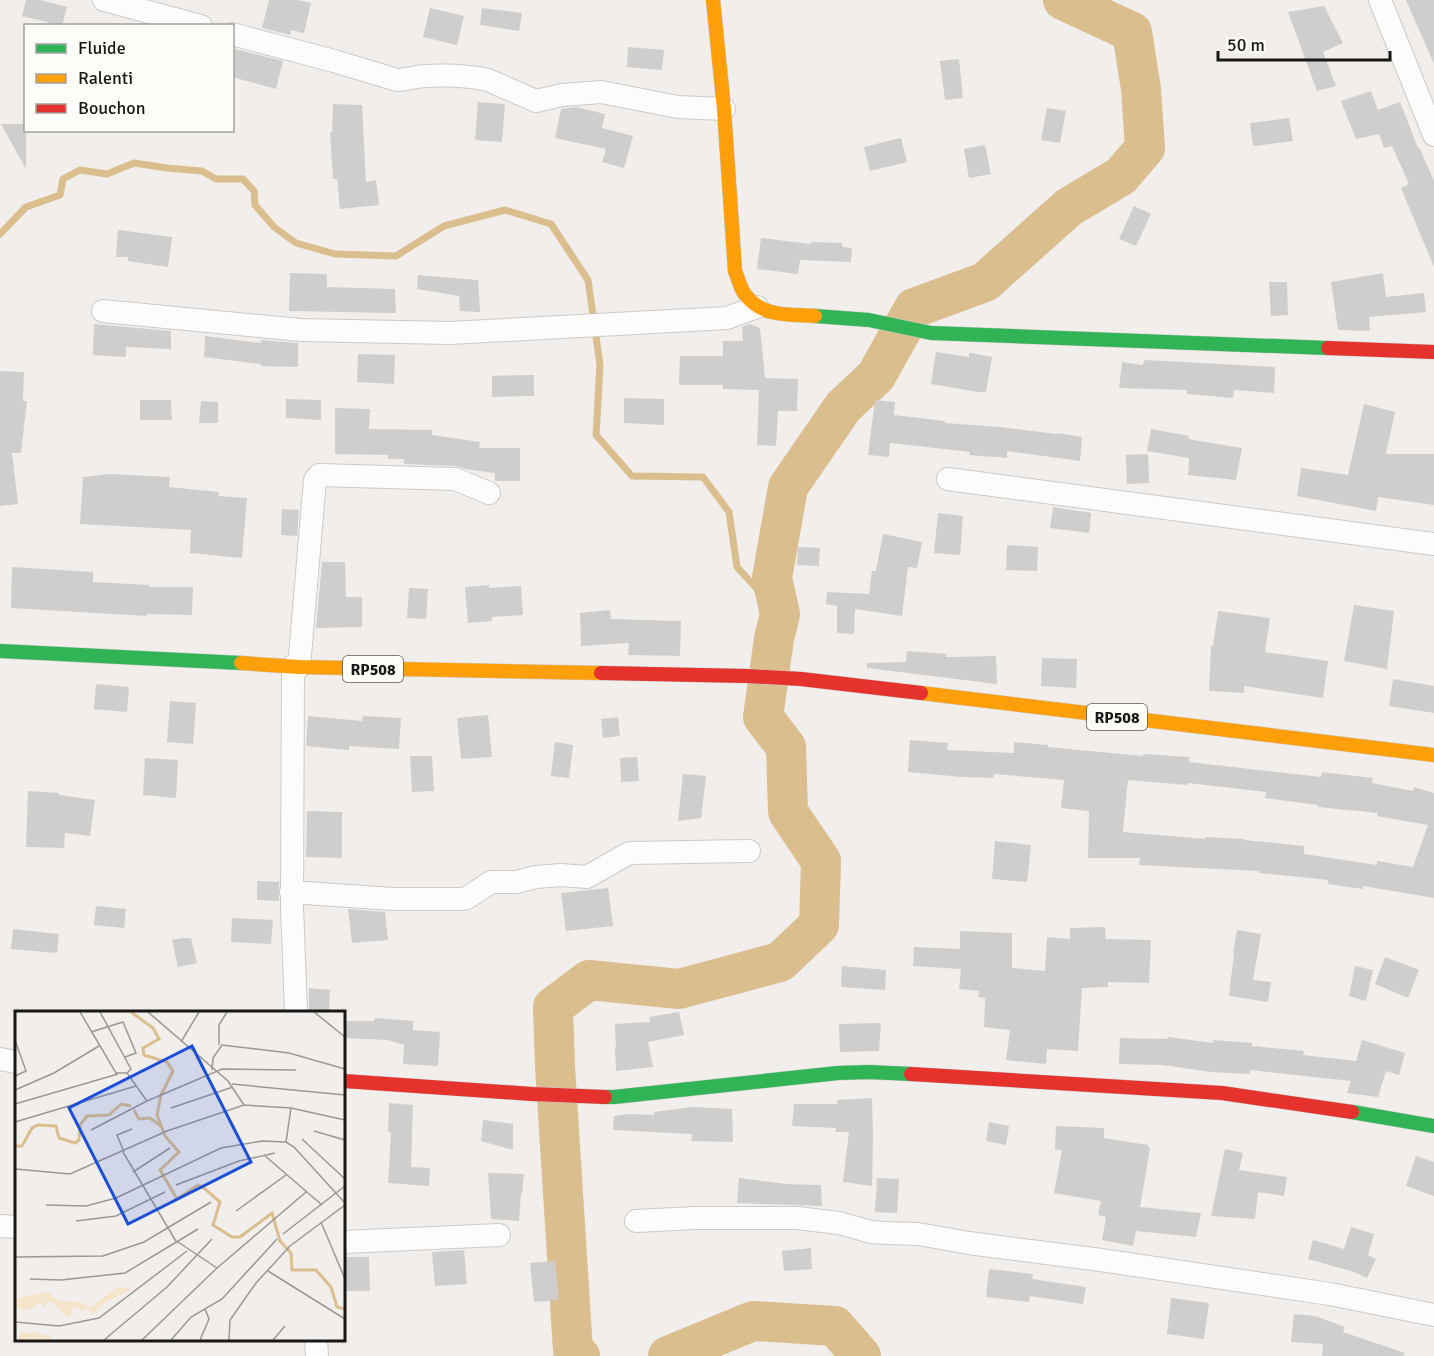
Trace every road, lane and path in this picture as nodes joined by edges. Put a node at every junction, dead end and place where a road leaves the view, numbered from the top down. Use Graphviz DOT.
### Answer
graph roads {
  1 [pos="104,0"];
  2 [pos="713,0"];
  3 [pos="1380,0"];
  4 [pos="194,24"];
  5 [pos="234,35"];
  6 [pos="724,109"];
  7 [pos="1434,135"];
  8 [pos="757,307"];
  9 [pos="103,310"];
  10 [pos="1434,352"];
  11 [pos="948,478"];
  12 [pos="489,493"];
  13 [pos="1434,544"];
  14 [pos="0,651"];
  15 [pos="296,667"];
  16 [pos="1434,755"];
  17 [pos="749,851"];
  18 [pos="291,892"];
  19 [pos="296,1011"];
  20 [pos="0,1059"];
  21 [pos="15,1062"];
  22 [pos="345,1081"];
  23 [pos="1434,1126"];
  24 [pos="636,1221"];
  25 [pos="0,1226"];
  26 [pos="15,1227"];
  27 [pos="499,1235"];
  28 [pos="345,1242"];
  29 [pos="1434,1316"];
  30 [pos="316,1341"];
  31 [pos="317,1356"];
  1 -- 4 [label="street"];
  2 -- 6 [label="street"];
  3 -- 7 [label="street"];
  5 -- 6 [label="street"];
  6 -- 8 [label="street"];
  8 -- 9 [label="street"];
  8 -- 10 [label="street"];
  11 -- 13 [label="street"];
  12 -- 15 [label="street"];
  14 -- 15 [label="street, RP508"];
  15 -- 16 [label="street, RP508"];
  15 -- 18 [label="street"];
  17 -- 18 [label="street"];
  18 -- 19 [label="street"];
  20 -- 21 [label="street"];
  22 -- 23 [label="street"];
  24 -- 29 [label="street"];
  25 -- 26 [label="street"];
  27 -- 28 [label="street"];
  30 -- 31 [label="street"];
}
